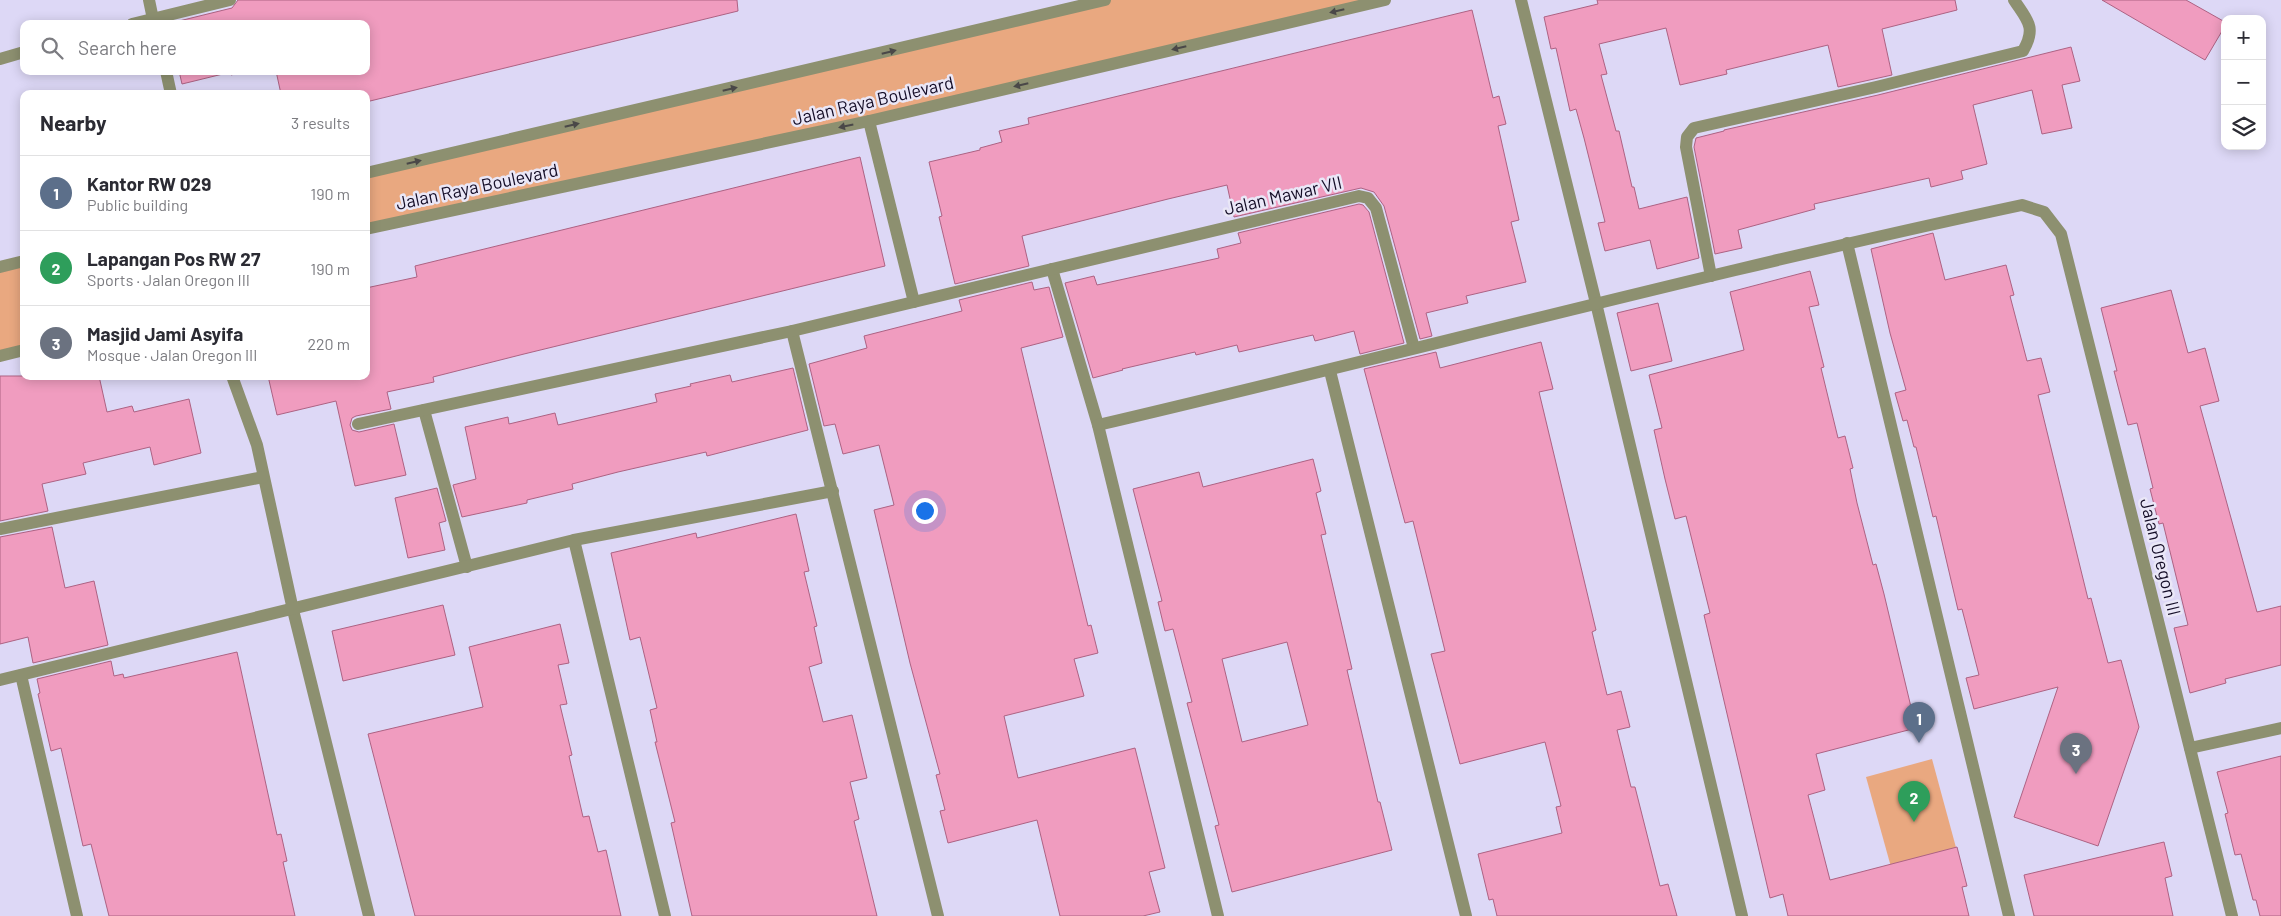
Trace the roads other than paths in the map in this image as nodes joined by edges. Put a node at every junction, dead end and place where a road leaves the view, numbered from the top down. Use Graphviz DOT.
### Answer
graph roads {
  1 [pos="149,0"];
  2 [pos="230,0"];
  3 [pos="1105,0"];
  4 [pos="1385,0"];
  5 [pos="1521,0"];
  6 [pos="2014,0"];
  7 [pos="154,20"];
  8 [pos="158,20"];
  9 [pos="20,53"];
  10 [pos="0,59"];
  11 [pos="167,75"];
  12 [pos="170,90"];
  13 [pos="869,121"];
  14 [pos="370,171"];
  15 [pos="370,228"];
  16 [pos="1847,242"];
  17 [pos="20,262"];
  18 [pos="0,267"];
  19 [pos="1052,269"];
  20 [pos="1711,276"];
  21 [pos="914,302"];
  22 [pos="1596,303"];
  23 [pos="792,331"];
  24 [pos="1414,348"];
  25 [pos="20,351"];
  26 [pos="0,356"];
  27 [pos="1330,371"];
  28 [pos="233,380"];
  29 [pos="424,410"];
  30 [pos="358,424"];
  31 [pos="1098,425"];
  32 [pos="263,477"];
  33 [pos="833,491"];
  34 [pos="0,529"];
  35 [pos="574,540"];
  36 [pos="467,567"];
  37 [pos="293,610"];
  38 [pos="20,676"];
  39 [pos="0,680"];
  40 [pos="2281,728"];
  41 [pos="2190,748"];
  42 [pos="78,916"];
  43 [pos="368,916"];
  44 [pos="665,916"];
  45 [pos="938,916"];
  46 [pos="1218,916"];
  47 [pos="1466,916"];
  48 [pos="1742,916"];
  49 [pos="2009,916"];
  50 [pos="2232,916"];
  1 -- 7 [label="street"];
  2 -- 8 [label="street"];
  14 -- 3 [label="street, one-way"];
  4 -- 13 [label="street, Jalan Raya Boulevard, one-way"];
  5 -- 22 [label="street"];
  6 -- 20 [label="street"];
  9 -- 10 [label="street"];
  11 -- 12 [label="street"];
  13 -- 15 [label="street, Jalan Raya Boulevard, one-way"];
  13 -- 21 [label="street"];
  16 -- 20 [label="street"];
  16 -- 41 [label="street, Jalan Oregon III"];
  16 -- 49 [label="street"];
  17 -- 18 [label="street"];
  19 -- 21 [label="street, Jalan Mawar VII"];
  19 -- 24 [label="street, Jalan Mawar VII"];
  19 -- 31 [label="street"];
  20 -- 22 [label="street"];
  21 -- 23 [label="street, Jalan Mawar VII"];
  22 -- 24 [label="street"];
  22 -- 48 [label="street"];
  23 -- 29 [label="street, Jalan Mawar VII"];
  23 -- 33 [label="street"];
  24 -- 27 [label="street"];
  25 -- 26 [label="street"];
  27 -- 31 [label="street"];
  27 -- 47 [label="street"];
  28 -- 32 [label="street"];
  29 -- 30 [label="street, Jalan Mawar VII"];
  29 -- 36 [label="street"];
  31 -- 46 [label="street"];
  32 -- 34 [label="street"];
  32 -- 37 [label="street"];
  33 -- 35 [label="street"];
  33 -- 45 [label="street"];
  35 -- 36 [label="street"];
  35 -- 44 [label="street"];
  36 -- 37 [label="street"];
  37 -- 38 [label="street"];
  37 -- 43 [label="street"];
  38 -- 39 [label="street"];
  38 -- 42 [label="street"];
  40 -- 41 [label="street"];
  41 -- 50 [label="street, Jalan Oregon III"];
}
